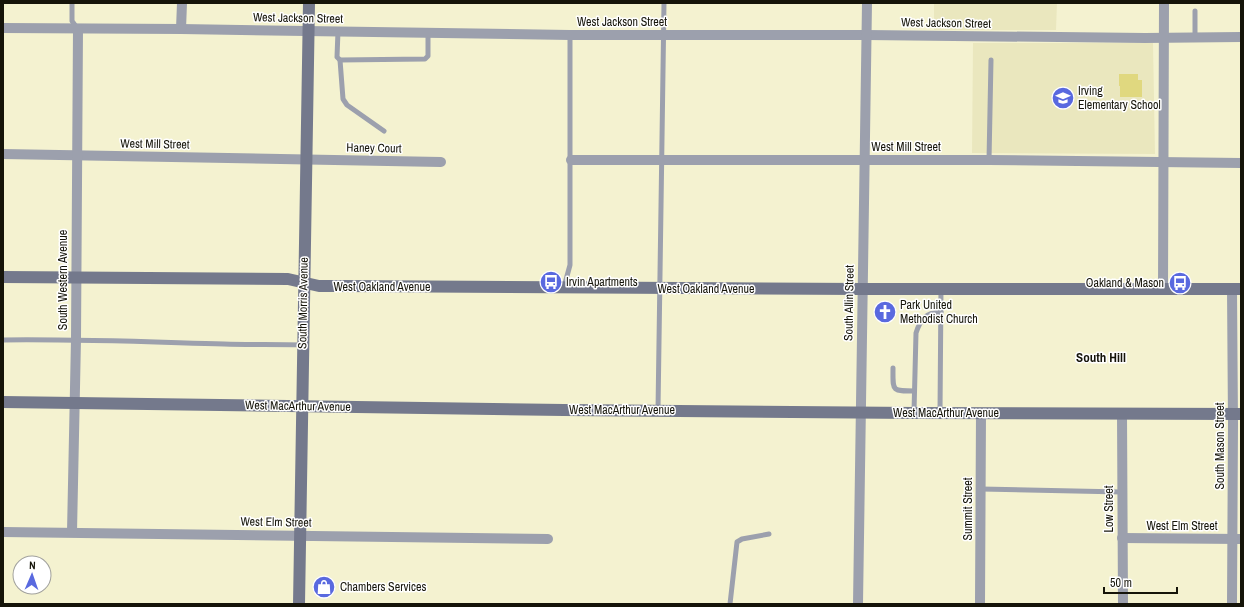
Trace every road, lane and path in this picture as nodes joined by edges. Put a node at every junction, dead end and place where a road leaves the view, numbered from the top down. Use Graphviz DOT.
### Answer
graph roads {
  1 [pos="72,3"];
  2 [pos="182,3"];
  3 [pos="308,3"];
  4 [pos="664,3"];
  5 [pos="867,3"];
  6 [pos="1164,3"];
  7 [pos="1195,11"];
  8 [pos="3,28"];
  9 [pos="78,29"];
  10 [pos="181,29"];
  11 [pos="308,31"];
  12 [pos="338,32"];
  13 [pos="428,33"];
  14 [pos="570,35"];
  15 [pos="664,35"];
  16 [pos="867,35"];
  17 [pos="1241,37"];
  18 [pos="1164,38"];
  19 [pos="1195,38"];
  20 [pos="340,60"];
  21 [pos="991,60"];
  22 [pos="384,131"];
  23 [pos="3,154"];
  24 [pos="77,155"];
  25 [pos="306,160"];
  26 [pos="571,160"];
  27 [pos="662,160"];
  28 [pos="864,160"];
  29 [pos="989,160"];
  30 [pos="441,162"];
  31 [pos="1164,162"];
  32 [pos="1241,163"];
  33 [pos="3,277"];
  34 [pos="76,277"];
  35 [pos="303,283"];
  36 [pos="564,288"];
  37 [pos="660,288"];
  38 [pos="862,289"];
  39 [pos="941,289"];
  40 [pos="1163,289"];
  41 [pos="1236,289"];
  42 [pos="941,312"];
  43 [pos="76,339"];
  44 [pos="3,340"];
  45 [pos="303,345"];
  46 [pos="894,368"];
  47 [pos="914,391"];
  48 [pos="3,402"];
  49 [pos="74,403"];
  50 [pos="302,407"];
  51 [pos="658,410"];
  52 [pos="860,412"];
  53 [pos="914,413"];
  54 [pos="940,413"];
  55 [pos="981,414"];
  56 [pos="1122,414"];
  57 [pos="1237,414"];
  58 [pos="981,489"];
  59 [pos="1122,492"];
  60 [pos="3,532"];
  61 [pos="72,532"];
  62 [pos="769,534"];
  63 [pos="300,535"];
  64 [pos="1122,538"];
  65 [pos="548,539"];
  66 [pos="1236,539"];
  67 [pos="299,604"];
  68 [pos="730,604"];
  69 [pos="858,604"];
  70 [pos="980,604"];
  71 [pos="1123,604"];
  72 [pos="1232,604"];
  1 -- 9 [label="lane"];
  2 -- 10 [label="street"];
  3 -- 11 [label="main road, South Morris Avenue"];
  4 -- 15 [label="lane"];
  5 -- 16 [label="street, South Allin Street"];
  6 -- 18 [label="street"];
  7 -- 19 [label="lane"];
  8 -- 9 [label="street, West Jackson Street"];
  9 -- 10 [label="street, West Jackson Street"];
  9 -- 24 [label="street, South Western Avenue"];
  10 -- 11 [label="street, West Jackson Street"];
  11 -- 12 [label="street, West Jackson Street"];
  11 -- 25 [label="main road, South Morris Avenue"];
  12 -- 13 [label="street, West Jackson Street"];
  12 -- 20 [label="lane"];
  13 -- 14 [label="street, West Jackson Street"];
  13 -- 20 [label="lane"];
  14 -- 15 [label="street, West Jackson Street"];
  14 -- 26 [label="lane"];
  15 -- 16 [label="street, West Jackson Street"];
  15 -- 27 [label="lane"];
  16 -- 18 [label="street, West Jackson Street"];
  16 -- 28 [label="street, South Allin Street"];
  17 -- 19 [label="street, West Jackson Street"];
  18 -- 19 [label="street, West Jackson Street"];
  18 -- 31 [label="street"];
  20 -- 22 [label="lane"];
  21 -- 29 [label="lane"];
  23 -- 24 [label="street, West Mill Street"];
  24 -- 25 [label="street, West Mill Street"];
  24 -- 34 [label="street, South Western Avenue"];
  25 -- 30 [label="street, Haney Court"];
  25 -- 35 [label="main road, South Morris Avenue"];
  26 -- 27 [label="street, West Mill Street"];
  26 -- 36 [label="lane"];
  27 -- 28 [label="street, West Mill Street"];
  27 -- 37 [label="lane"];
  28 -- 29 [label="street, West Mill Street"];
  28 -- 38 [label="street, South Allin Street"];
  29 -- 31 [label="street, West Mill Street"];
  31 -- 32 [label="street, West Mill Street"];
  31 -- 40 [label="street"];
  33 -- 34 [label="main road, West Oakland Avenue"];
  34 -- 35 [label="main road, West Oakland Avenue"];
  34 -- 43 [label="street, South Western Avenue"];
  35 -- 36 [label="main road, West Oakland Avenue"];
  35 -- 45 [label="main road, South Morris Avenue"];
  36 -- 37 [label="main road, West Oakland Avenue"];
  37 -- 38 [label="main road, West Oakland Avenue"];
  37 -- 51 [label="lane"];
  38 -- 39 [label="main road, West Oakland Avenue"];
  38 -- 52 [label="street, South Allin Street"];
  39 -- 40 [label="main road, West Oakland Avenue"];
  39 -- 42 [label="lane"];
  40 -- 41 [label="main road, West Oakland Avenue"];
  41 -- 57 [label="street, South Mason Street"];
  42 -- 47 [label="lane"];
  42 -- 54 [label="lane"];
  43 -- 44 [label="lane"];
  43 -- 45 [label="lane"];
  43 -- 49 [label="street, South Western Avenue"];
  45 -- 50 [label="main road, South Morris Avenue"];
  46 -- 47 [label="lane"];
  47 -- 53 [label="lane"];
  48 -- 49 [label="main road, West MacArthur Avenue"];
  49 -- 50 [label="main road, West MacArthur Avenue"];
  49 -- 61 [label="street, South Western Avenue"];
  50 -- 51 [label="main road, West MacArthur Avenue"];
  50 -- 63 [label="main road, South Morris Avenue"];
  51 -- 52 [label="main road, West MacArthur Avenue"];
  52 -- 53 [label="main road, West MacArthur Avenue"];
  52 -- 69 [label="street, South Allin Street"];
  53 -- 54 [label="main road, West MacArthur Avenue"];
  54 -- 55 [label="main road, West MacArthur Avenue"];
  55 -- 56 [label="main road, West MacArthur Avenue"];
  55 -- 58 [label="street, Summit Street"];
  56 -- 57 [label="main road, West MacArthur Avenue"];
  56 -- 59 [label="street, Low Street"];
  57 -- 66 [label="street, South Mason Street"];
  58 -- 59 [label="lane"];
  58 -- 70 [label="street, Summit Street"];
  59 -- 64 [label="street, Low Street"];
  60 -- 61 [label="street, West Elm Street"];
  61 -- 63 [label="street, West Elm Street"];
  62 -- 68 [label="lane"];
  63 -- 65 [label="street, West Elm Street"];
  63 -- 67 [label="main road, South Morris Avenue"];
  64 -- 66 [label="street, West Elm Street"];
  64 -- 71 [label="street, Low Street"];
  66 -- 72 [label="street, South Mason Street"];
}
